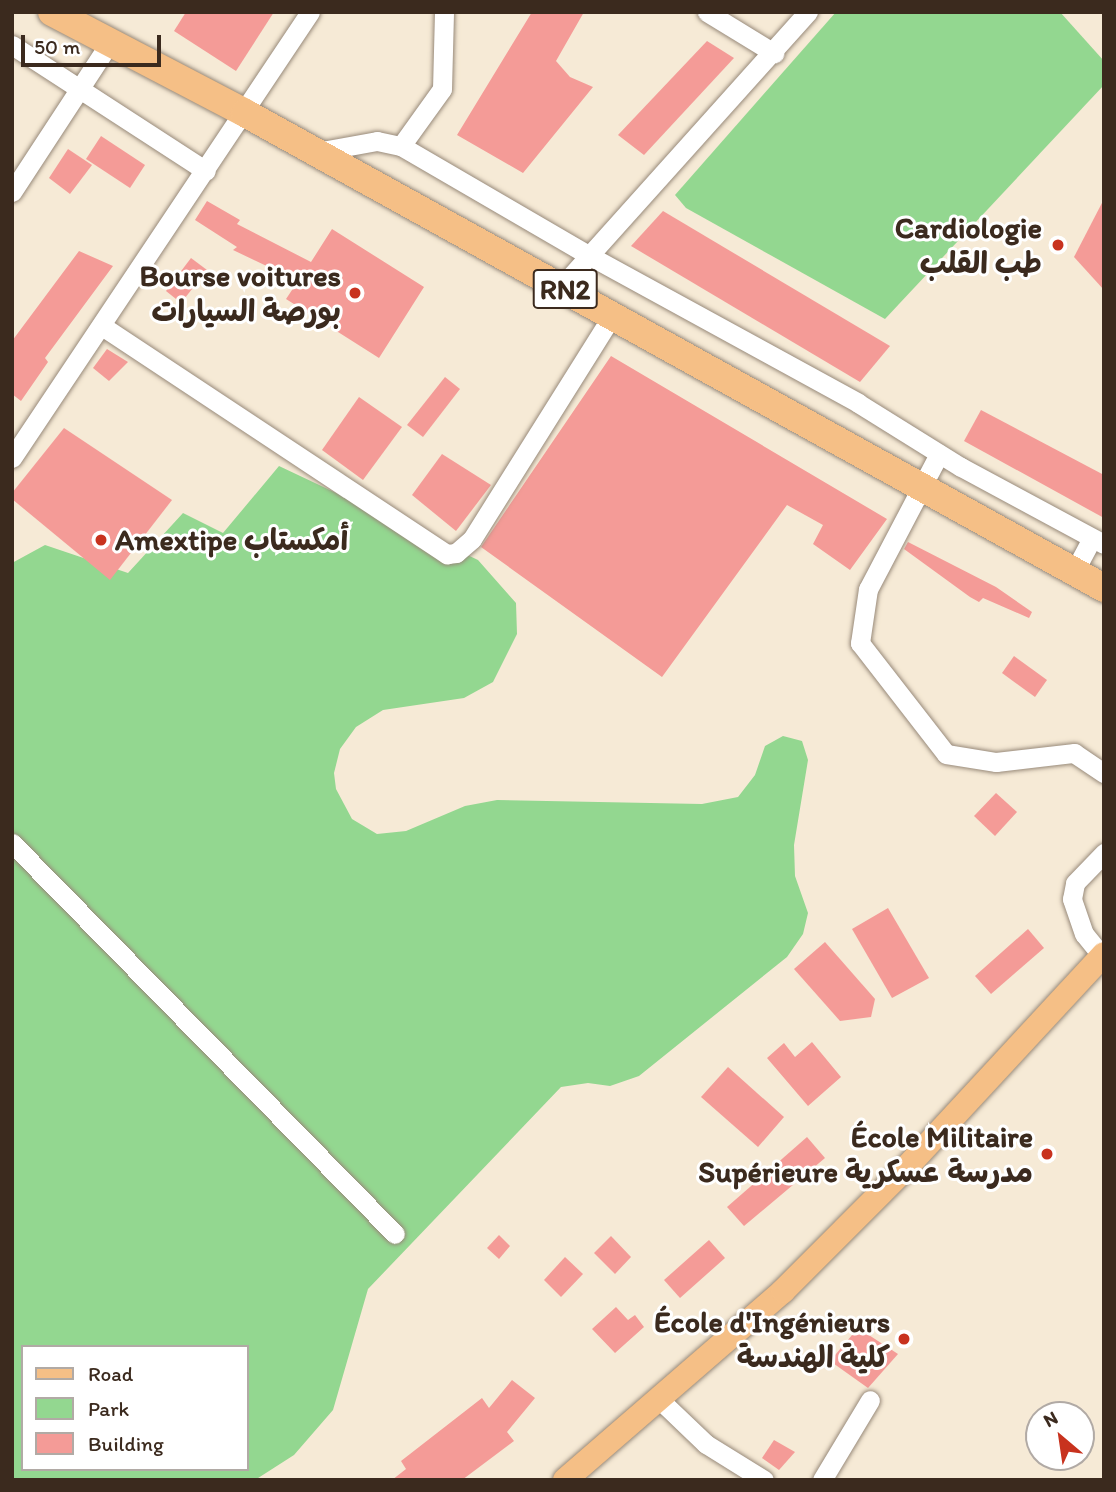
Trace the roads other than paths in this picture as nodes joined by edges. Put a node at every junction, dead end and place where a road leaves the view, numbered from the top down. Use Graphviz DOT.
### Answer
graph roads {
  1 [pos="52,12"];
  2 [pos="310,12"];
  3 [pos="444,12"];
  4 [pos="707,12"];
  5 [pos="808,12"];
  6 [pos="109,44"];
  7 [pos="12,46"];
  8 [pos="775,53"];
  9 [pos="79,90"];
  10 [pos="245,113"];
  11 [pos="401,146"];
  12 [pos="316,152"];
  13 [pos="206,171"];
  14 [pos="12,192"];
  15 [pos="590,256"];
  16 [pos="561,287"];
  17 [pos="611,317"];
  18 [pos="102,326"];
  19 [pos="939,454"];
  20 [pos="12,458"];
  21 [pos="919,486"];
  22 [pos="1098,541"];
  23 [pos="1074,572"];
  24 [pos="1104,588"];
  25 [pos="1104,772"];
  26 [pos="12,844"];
  27 [pos="1104,853"];
  28 [pos="1103,955"];
  29 [pos="396,1234"];
  30 [pos="870,1400"];
  31 [pos="661,1401"];
  32 [pos="565,1480"];
  33 [pos="764,1480"];
  34 [pos="822,1480"];
  1 -- 6 [label="highway, RN2"];
  2 -- 10 [label="street"];
  3 -- 11 [label="street"];
  4 -- 8 [label="street"];
  5 -- 8 [label="street"];
  6 -- 9 [label="street"];
  6 -- 10 [label="highway, RN2"];
  7 -- 9 [label="street"];
  8 -- 15 [label="street"];
  9 -- 13 [label="street"];
  9 -- 14 [label="street"];
  10 -- 12 [label="highway, RN2"];
  10 -- 13 [label="street"];
  11 -- 12 [label="street"];
  11 -- 15 [label="street"];
  12 -- 16 [label="highway, RN2"];
  13 -- 18 [label="street"];
  15 -- 16 [label="street"];
  15 -- 19 [label="street"];
  16 -- 17 [label="highway, RN2"];
  17 -- 18 [label="street"];
  17 -- 21 [label="highway, RN2"];
  18 -- 20 [label="street"];
  19 -- 21 [label="street"];
  19 -- 22 [label="street"];
  21 -- 23 [label="highway, RN2"];
  21 -- 25 [label="street"];
  22 -- 23 [label="street"];
  23 -- 24 [label="highway, RN2"];
  26 -- 29 [label="street"];
  27 -- 28 [label="street"];
  28 -- 31 [label="main road"];
  30 -- 34 [label="street"];
  31 -- 32 [label="main road"];
  31 -- 33 [label="street"];
}
